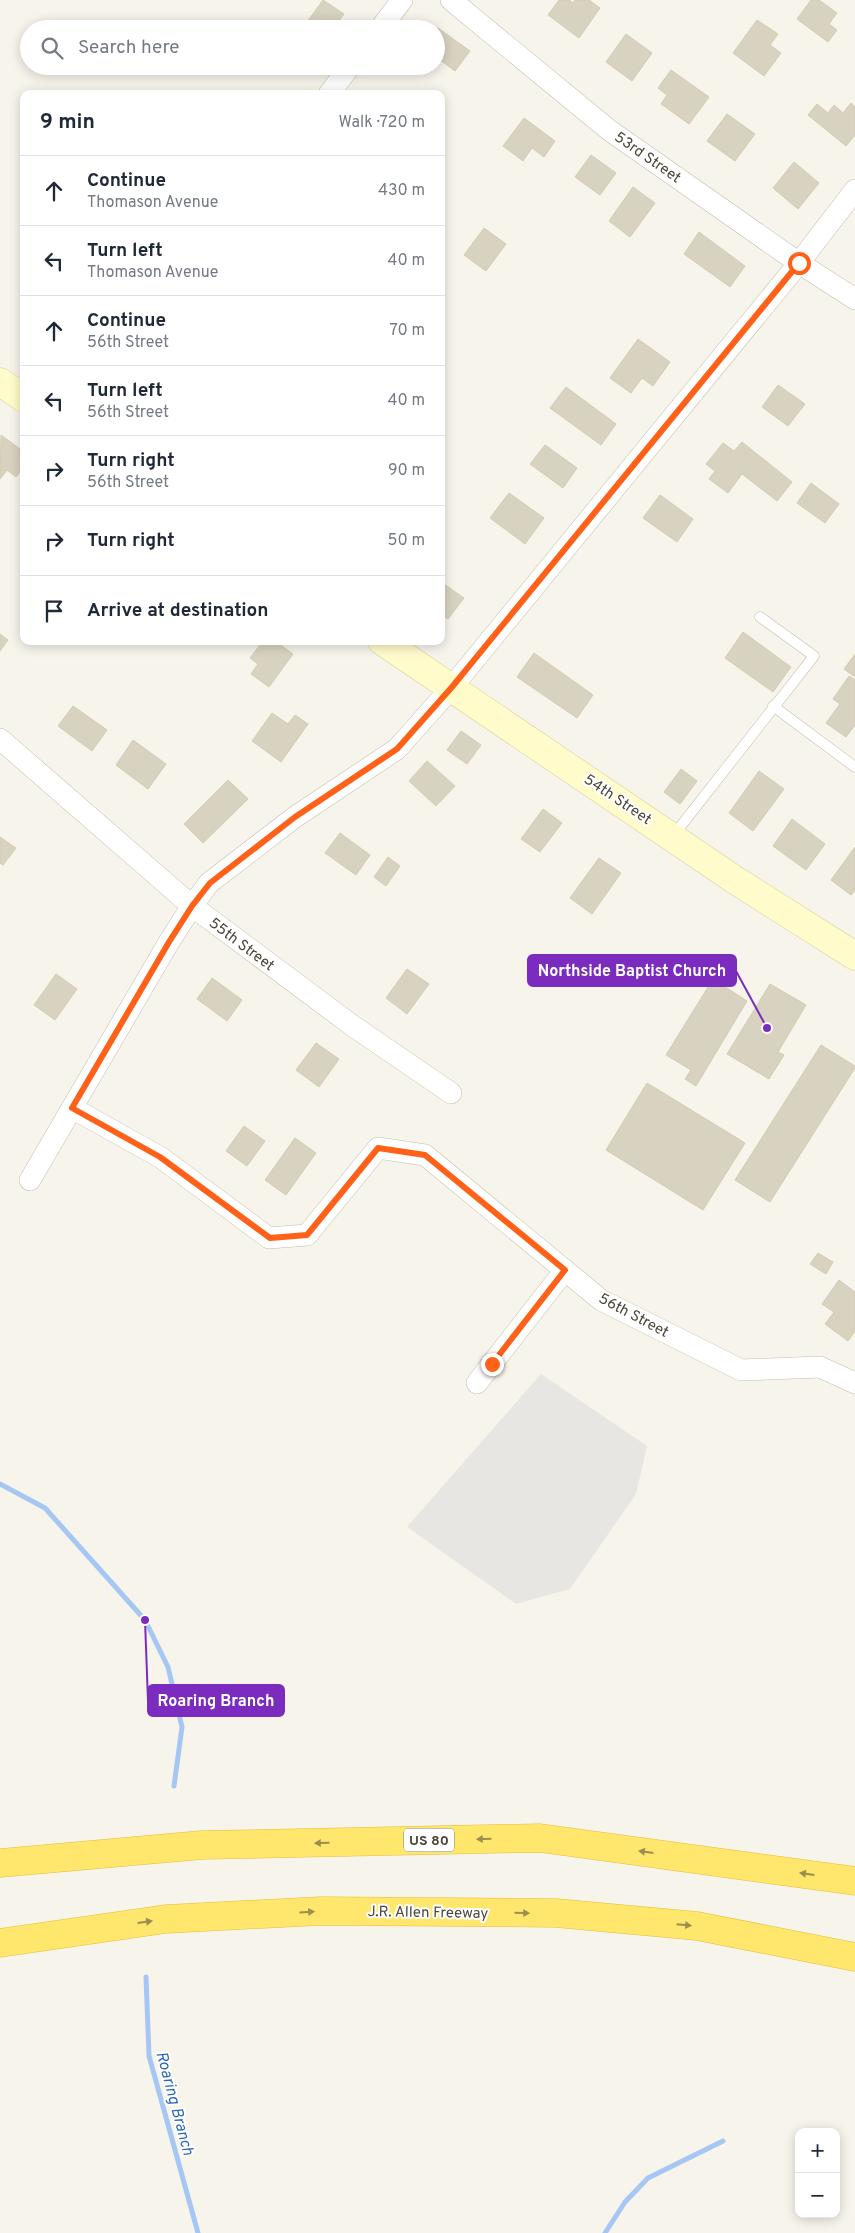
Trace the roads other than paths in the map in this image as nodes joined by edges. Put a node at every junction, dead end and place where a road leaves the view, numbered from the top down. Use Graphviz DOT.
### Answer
graph roads {
  1 [pos="402,0"];
  2 [pos="451,0"];
  3 [pos="387,20"];
  4 [pos="343,75"];
  5 [pos="331,90"];
  6 [pos="855,190"];
  7 [pos="799,263"];
  8 [pos="855,299"];
  9 [pos="0,382"];
  10 [pos="20,395"];
  11 [pos="760,617"];
  12 [pos="388,645"];
  13 [pos="452,687"];
  14 [pos="773,706"];
  15 [pos="0,739"];
  16 [pos="855,767"];
  17 [pos="673,836"];
  18 [pos="192,906"];
  19 [pos="852,949"];
  20 [pos="451,1093"];
  21 [pos="72,1108"];
  22 [pos="30,1180"];
  23 [pos="565,1270"];
  24 [pos="477,1383"];
  25 [pos="855,1383"];
  26 [pos="0,1863"];
  27 [pos="855,1881"];
  28 [pos="97,1929"];
  29 [pos="0,1943"];
  30 [pos="0,1953"];
  31 [pos="855,1957"];
  1 -- 3 [label="street"];
  2 -- 7 [label="street, 53rd Street"];
  4 -- 5 [label="street"];
  6 -- 7 [label="street"];
  7 -- 8 [label="street, 53rd Street"];
  7 -- 13 [label="street"];
  9 -- 10 [label="main road"];
  11 -- 14 [label="lane"];
  12 -- 13 [label="main road, 54th Street"];
  13 -- 17 [label="main road, 54th Street"];
  13 -- 18 [label="street"];
  14 -- 16 [label="lane"];
  14 -- 17 [label="lane"];
  15 -- 18 [label="street, 55th Street"];
  17 -- 19 [label="main road, 54th Street"];
  18 -- 20 [label="street, 55th Street"];
  18 -- 21 [label="street"];
  21 -- 22 [label="street"];
  21 -- 23 [label="street, 56th Street"];
  23 -- 24 [label="street"];
  23 -- 25 [label="street, 56th Street"];
  27 -- 26 [label="highway, US 80, one-way"];
  28 -- 29 [label="highway, J.R. Allen Freeway"];
  28 -- 30 [label="highway"];
  28 -- 31 [label="highway, J.R. Allen Freeway, one-way"];
}
